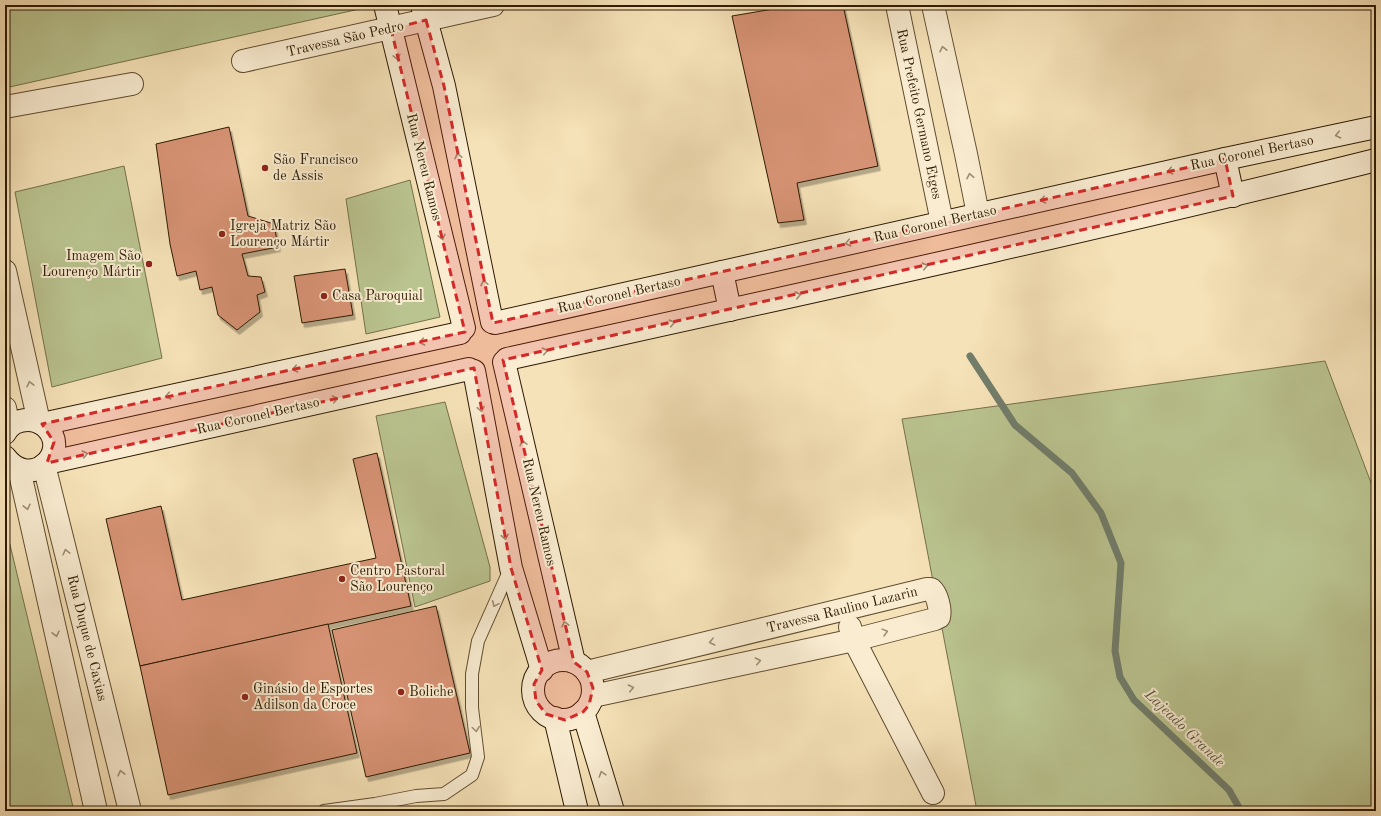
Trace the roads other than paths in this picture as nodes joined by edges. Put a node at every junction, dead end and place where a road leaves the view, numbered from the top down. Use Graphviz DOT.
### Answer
graph roads {
  1 [pos="385,5"];
  2 [pos="493,5"];
  3 [pos="897,5"];
  4 [pos="933,5"];
  5 [pos="424,13"];
  6 [pos="391,29"];
  7 [pos="243,61"];
  8 [pos="132,84"];
  9 [pos="5,107"];
  10 [pos="1376,127"];
  11 [pos="1225,158"];
  12 [pos="1376,160"];
  13 [pos="1233,196"];
  14 [pos="978,214"];
  15 [pos="942,222"];
  16 [pos="5,271"];
  17 [pos="722,272"];
  18 [pos="730,310"];
  19 [pos="494,322"];
  20 [pos="462,331"];
  21 [pos="505,361"];
  22 [pos="472,370"];
  23 [pos="40,423"];
  24 [pos="6,426"];
  25 [pos="46,464"];
  26 [pos="11,466"];
  27 [pos="511,568"];
  28 [pos="845,610"];
  29 [pos="854,640"];
  30 [pos="580,667"];
  31 [pos="542,670"];
  32 [pos="588,704"];
  33 [pos="555,718"];
  34 [pos="933,793"];
  35 [pos="96,811"];
  36 [pos="130,811"];
  37 [pos="324,811"];
  38 [pos="577,811"];
  39 [pos="613,811"];
  1 -- 6 [label="street, Rua Nereu Ramos"];
  2 -- 5 [label="street, Travessa São Pedro"];
  3 -- 15 [label="street, Rua Prefeito Germano Etges"];
  14 -- 4 [label="street, one-way"];
  5 -- 6 [label="street, Travessa São Pedro"];
  19 -- 5 [label="street, one-way"];
  6 -- 7 [label="street, Travessa São Pedro"];
  6 -- 20 [label="street, Rua Nereu Ramos, one-way"];
  8 -- 9 [label="street"];
  10 -- 11 [label="street, Rua Coronel Bertaso, one-way"];
  11 -- 13 [label="street"];
  11 -- 14 [label="street, Rua Coronel Bertaso, one-way"];
  12 -- 13 [label="street"];
  18 -- 13 [label="street, one-way"];
  14 -- 15 [label="street, Rua Coronel Bertaso"];
  15 -- 17 [label="street, Rua Coronel Bertaso, one-way"];
  23 -- 16 [label="street, one-way"];
  17 -- 18 [label="street"];
  17 -- 19 [label="street, Rua Coronel Bertaso"];
  21 -- 18 [label="street, one-way"];
  19 -- 20 [label="street"];
  19 -- 21 [label="street"];
  20 -- 22 [label="street"];
  20 -- 23 [label="street, one-way"];
  21 -- 22 [label="street"];
  30 -- 21 [label="street, Rua Nereu Ramos, one-way"];
  25 -- 22 [label="street, Rua Coronel Bertaso, one-way"];
  22 -- 27 [label="street, one-way"];
  23 -- 24 [label="street"];
  23 -- 25 [label="street"];
  25 -- 26 [label="street, Rua Coronel Bertaso"];
  36 -- 25 [label="street, Rua Duque de Caxias, one-way"];
  26 -- 35 [label="street, Rua Duque de Caxias, one-way"];
  27 -- 31 [label="street"];
  27 -- 37 [label="lane, one-way"];
  28 -- 29 [label="street"];
  29 -- 28 [label="street, Travessa Raulino Lazarin, one-way"];
  28 -- 30 [label="street, Travessa Raulino Lazarin, one-way"];
  32 -- 29 [label="street, Travessa Raulino Lazarin, one-way"];
  29 -- 34 [label="street"];
  30 -- 31 [label="street"];
  30 -- 32 [label="street"];
  31 -- 33 [label="street"];
  32 -- 33 [label="street"];
  39 -- 32 [label="street, one-way"];
  33 -- 38 [label="street"];
}
